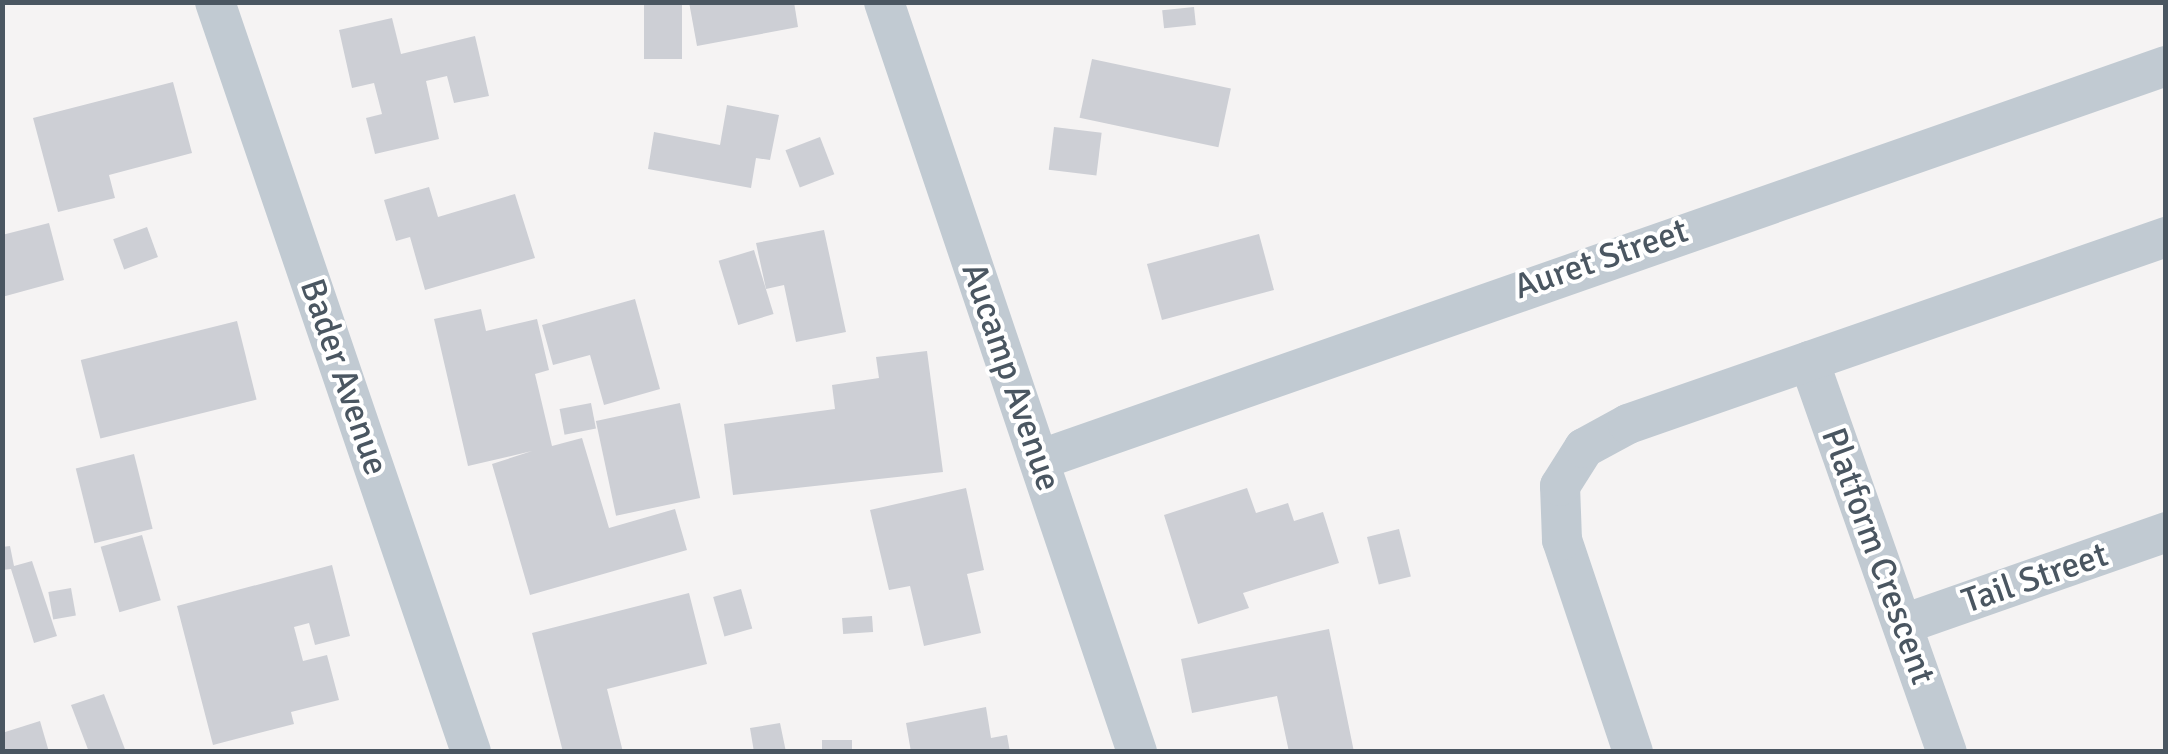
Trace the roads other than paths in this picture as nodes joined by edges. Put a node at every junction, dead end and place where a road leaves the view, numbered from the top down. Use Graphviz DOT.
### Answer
graph roads {
  1 [pos="215,2"];
  2 [pos="884,2"];
  3 [pos="2166,66"];
  4 [pos="2166,237"];
  5 [pos="1808,361"];
  6 [pos="1039,460"];
  7 [pos="2166,532"];
  8 [pos="1904,624"];
  9 [pos="472,752"];
  10 [pos="1137,752"];
  11 [pos="1634,752"];
  12 [pos="1947,752"];
  1 -- 9 [label="street, Bader Avenue"];
  2 -- 6 [label="street, Aucamp Avenue"];
  3 -- 6 [label="street, Auret Street"];
  4 -- 5 [label="street"];
  5 -- 8 [label="street, Platform Crescent"];
  5 -- 11 [label="street"];
  6 -- 10 [label="street, Aucamp Avenue"];
  7 -- 8 [label="street, Tail Street"];
  8 -- 12 [label="street, Platform Crescent"];
}
